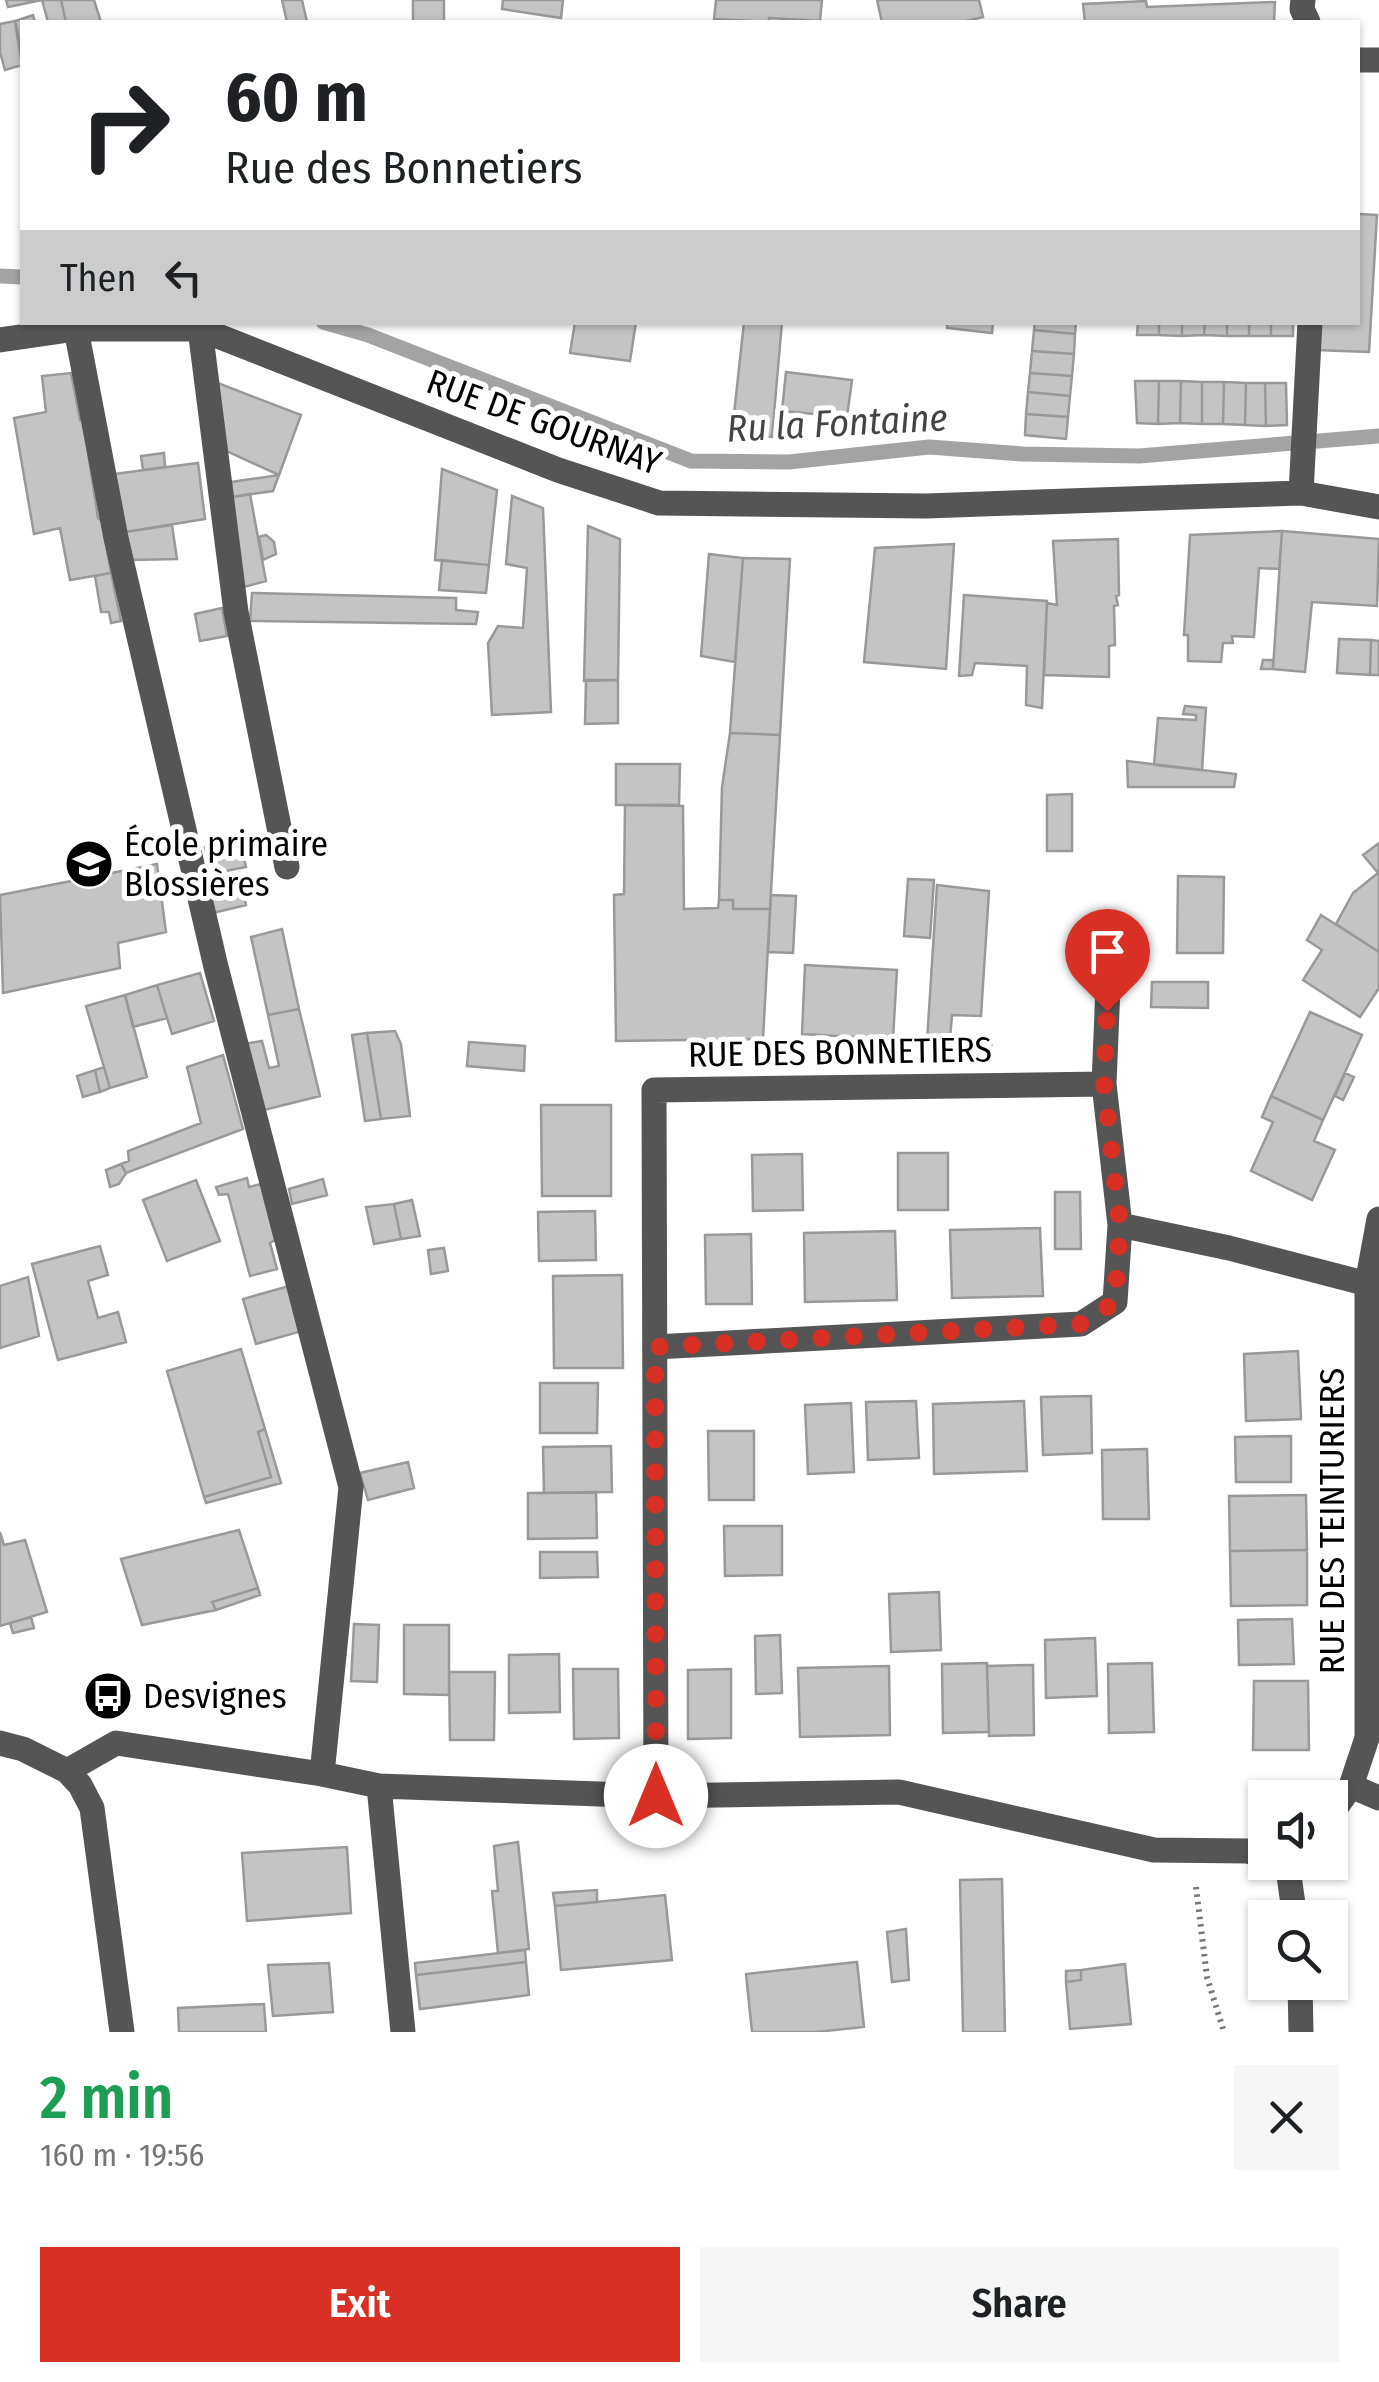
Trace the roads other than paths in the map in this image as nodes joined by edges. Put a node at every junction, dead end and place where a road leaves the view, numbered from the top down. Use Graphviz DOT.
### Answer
graph roads {
  1 [pos="1310,325"];
  2 [pos="76,329"];
  3 [pos="200,329"];
  4 [pos="0,340"];
  5 [pos="1302,482"];
  6 [pos="1379,507"];
  7 [pos="286,868"];
  8 [pos="1110,938"];
  9 [pos="1104,1084"];
  10 [pos="1379,1219"];
  11 [pos="1120,1225"];
  12 [pos="1373,1286"];
  13 [pos="655,1347"];
  14 [pos="0,1743"];
  15 [pos="67,1771"];
  16 [pos="322,1774"];
  17 [pos="379,1786"];
  18 [pos="1351,1786"];
  19 [pos="1348,1790"];
  20 [pos="656,1796"];
  21 [pos="1379,1798"];
  22 [pos="1248,1854"];
  23 [pos="1300,2000"];
  24 [pos="122,2032"];
  25 [pos="402,2032"];
  26 [pos="1301,2032"];
  1 -- 5 [label="street"];
  2 -- 3 [label="street, RUE DE GOURNAY"];
  2 -- 4 [label="street, RUE DE GOURNAY"];
  2 -- 16 [label="street"];
  3 -- 5 [label="street, RUE DE GOURNAY"];
  3 -- 7 [label="street"];
  5 -- 6 [label="street, RUE DE GOURNAY"];
  8 -- 9 [label="street"];
  9 -- 11 [label="street"];
  9 -- 13 [label="street, RUE DES BONNETIERS"];
  10 -- 12 [label="street, RUE DES TEINTURIERS"];
  11 -- 12 [label="street"];
  11 -- 13 [label="street"];
  12 -- 18 [label="street, RUE DES TEINTURIERS"];
  13 -- 20 [label="street, RUE DES BONNETIERS"];
  14 -- 15 [label="street"];
  15 -- 16 [label="street"];
  15 -- 24 [label="street"];
  16 -- 17 [label="street"];
  17 -- 20 [label="street"];
  17 -- 25 [label="street"];
  18 -- 19 [label="street, RUE DES TEINTURIERS"];
  18 -- 21 [label="street"];
  20 -- 22 [label="street"];
  23 -- 26 [label="street"];
}
